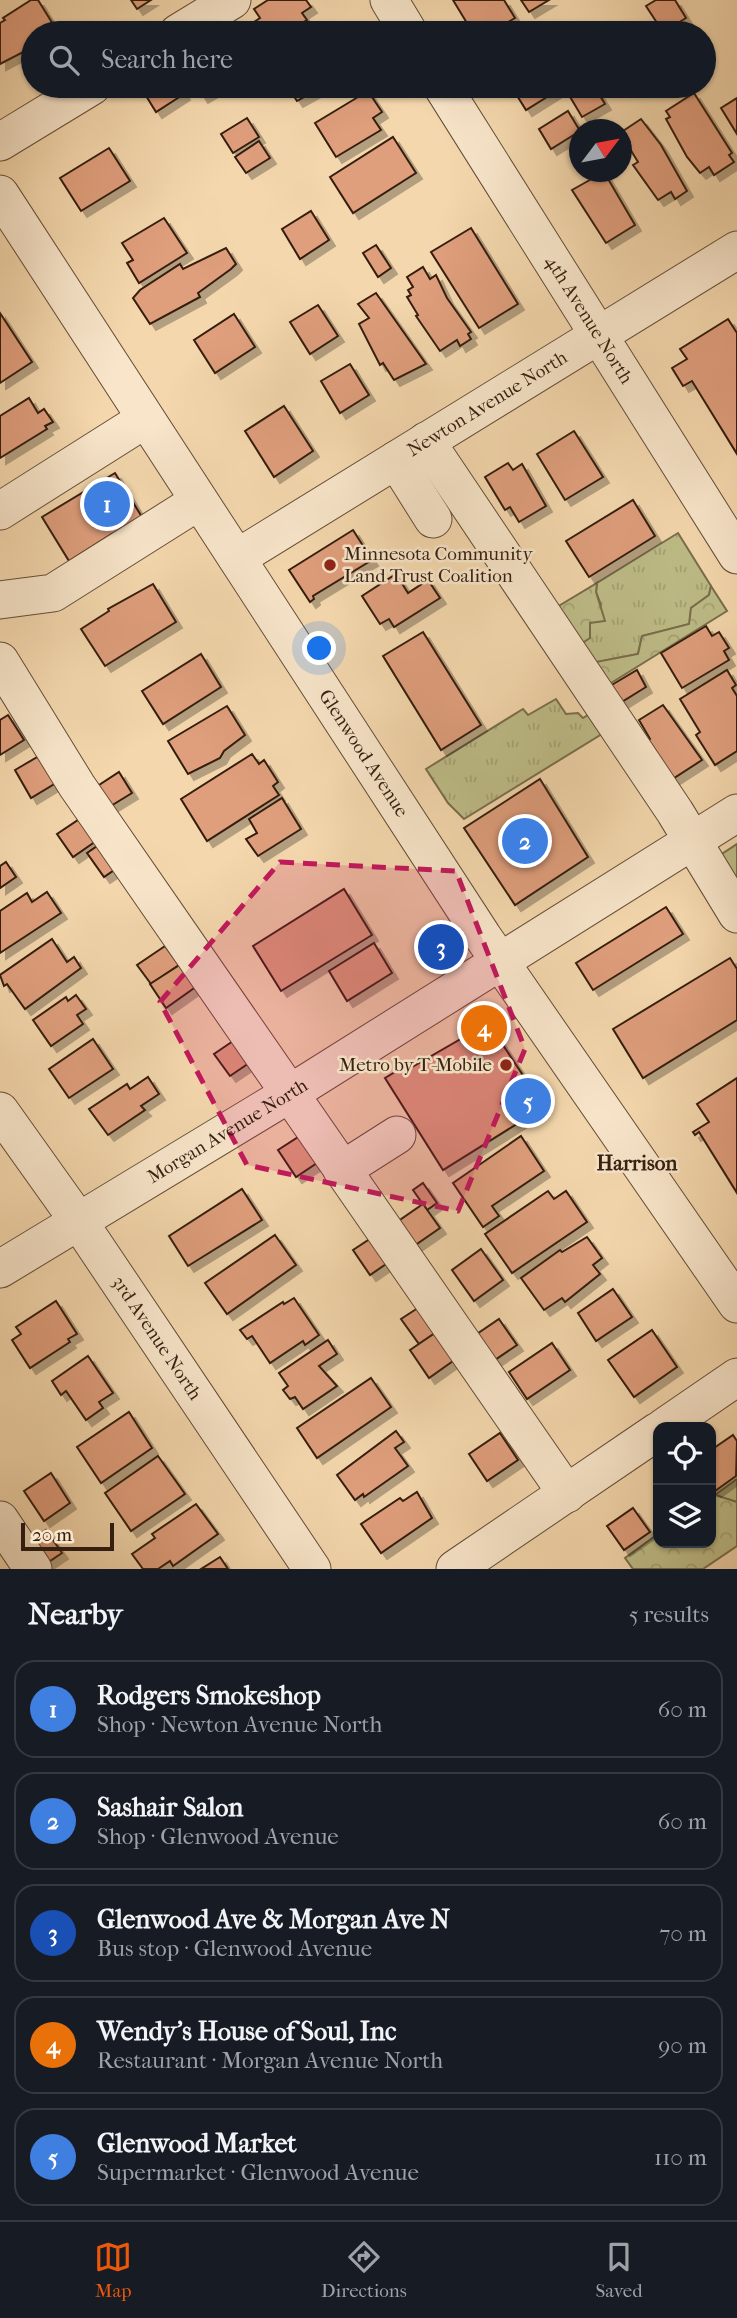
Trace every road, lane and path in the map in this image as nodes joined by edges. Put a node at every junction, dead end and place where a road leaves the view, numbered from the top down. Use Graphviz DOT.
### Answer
graph roads {
  1 [pos="232,0"];
  2 [pos="389,0"];
  3 [pos="198,21"];
  4 [pos="402,21"];
  5 [pos="72,98"];
  6 [pos="450,98"];
  7 [pos="0,142"];
  8 [pos="0,194"];
  9 [pos="737,250"];
  10 [pos="598,335"];
  11 [pos="144,420"];
  12 [pos="411,451"];
  13 [pos="199,501"];
  14 [pos="0,511"];
  15 [pos="433,519"];
  16 [pos="735,546"];
  17 [pos="237,558"];
  18 [pos="0,600"];
  19 [pos="0,661"];
  20 [pos="737,813"];
  21 [pos="692,841"];
  22 [pos="737,914"];
  23 [pos="500,962"];
  24 [pos="289,1094"];
  25 [pos="0,1111"];
  26 [pos="397,1135"];
  27 [pos="342,1170"];
  28 [pos="77,1219"];
  29 [pos="0,1269"];
  30 [pos="737,1304"];
  31 [pos="737,1377"];
  32 [pos="671,1422"];
  33 [pos="653,1434"];
  34 [pos="568,1494"];
  35 [pos="0,1520"];
  36 [pos="33,1569"];
  37 [pos="312,1569"];
  38 [pos="455,1569"];
  1 -- 3 [label="street"];
  2 -- 4 [label="street"];
  5 -- 7 [label="street"];
  6 -- 10 [label="street, 4th Avenue North"];
  8 -- 11 [label="street, Glenwood Avenue"];
  9 -- 10 [label="street, Newton Avenue North"];
  10 -- 12 [label="street, Newton Avenue North"];
  10 -- 16 [label="street, 4th Avenue North"];
  11 -- 13 [label="street, Glenwood Avenue"];
  11 -- 14 [label="street"];
  12 -- 15 [label="street"];
  12 -- 17 [label="street, Newton Avenue North"];
  12 -- 21 [label="street"];
  13 -- 17 [label="street, Glenwood Avenue"];
  13 -- 18 [label="street"];
  17 -- 23 [label="street, Glenwood Avenue"];
  19 -- 24 [label="street"];
  20 -- 21 [label="street, Morgan Avenue North"];
  21 -- 22 [label="street"];
  21 -- 23 [label="street, Morgan Avenue North"];
  23 -- 24 [label="street, Morgan Avenue North"];
  23 -- 30 [label="street, Glenwood Avenue"];
  24 -- 27 [label="street"];
  24 -- 28 [label="street, Morgan Avenue North"];
  25 -- 28 [label="street, 3rd Avenue North"];
  26 -- 27 [label="street"];
  27 -- 34 [label="street"];
  28 -- 29 [label="street, Morgan Avenue North"];
  28 -- 37 [label="street, 3rd Avenue North"];
  31 -- 32 [label="street"];
  33 -- 34 [label="street"];
  34 -- 38 [label="street"];
  35 -- 36 [label="street"];
}
